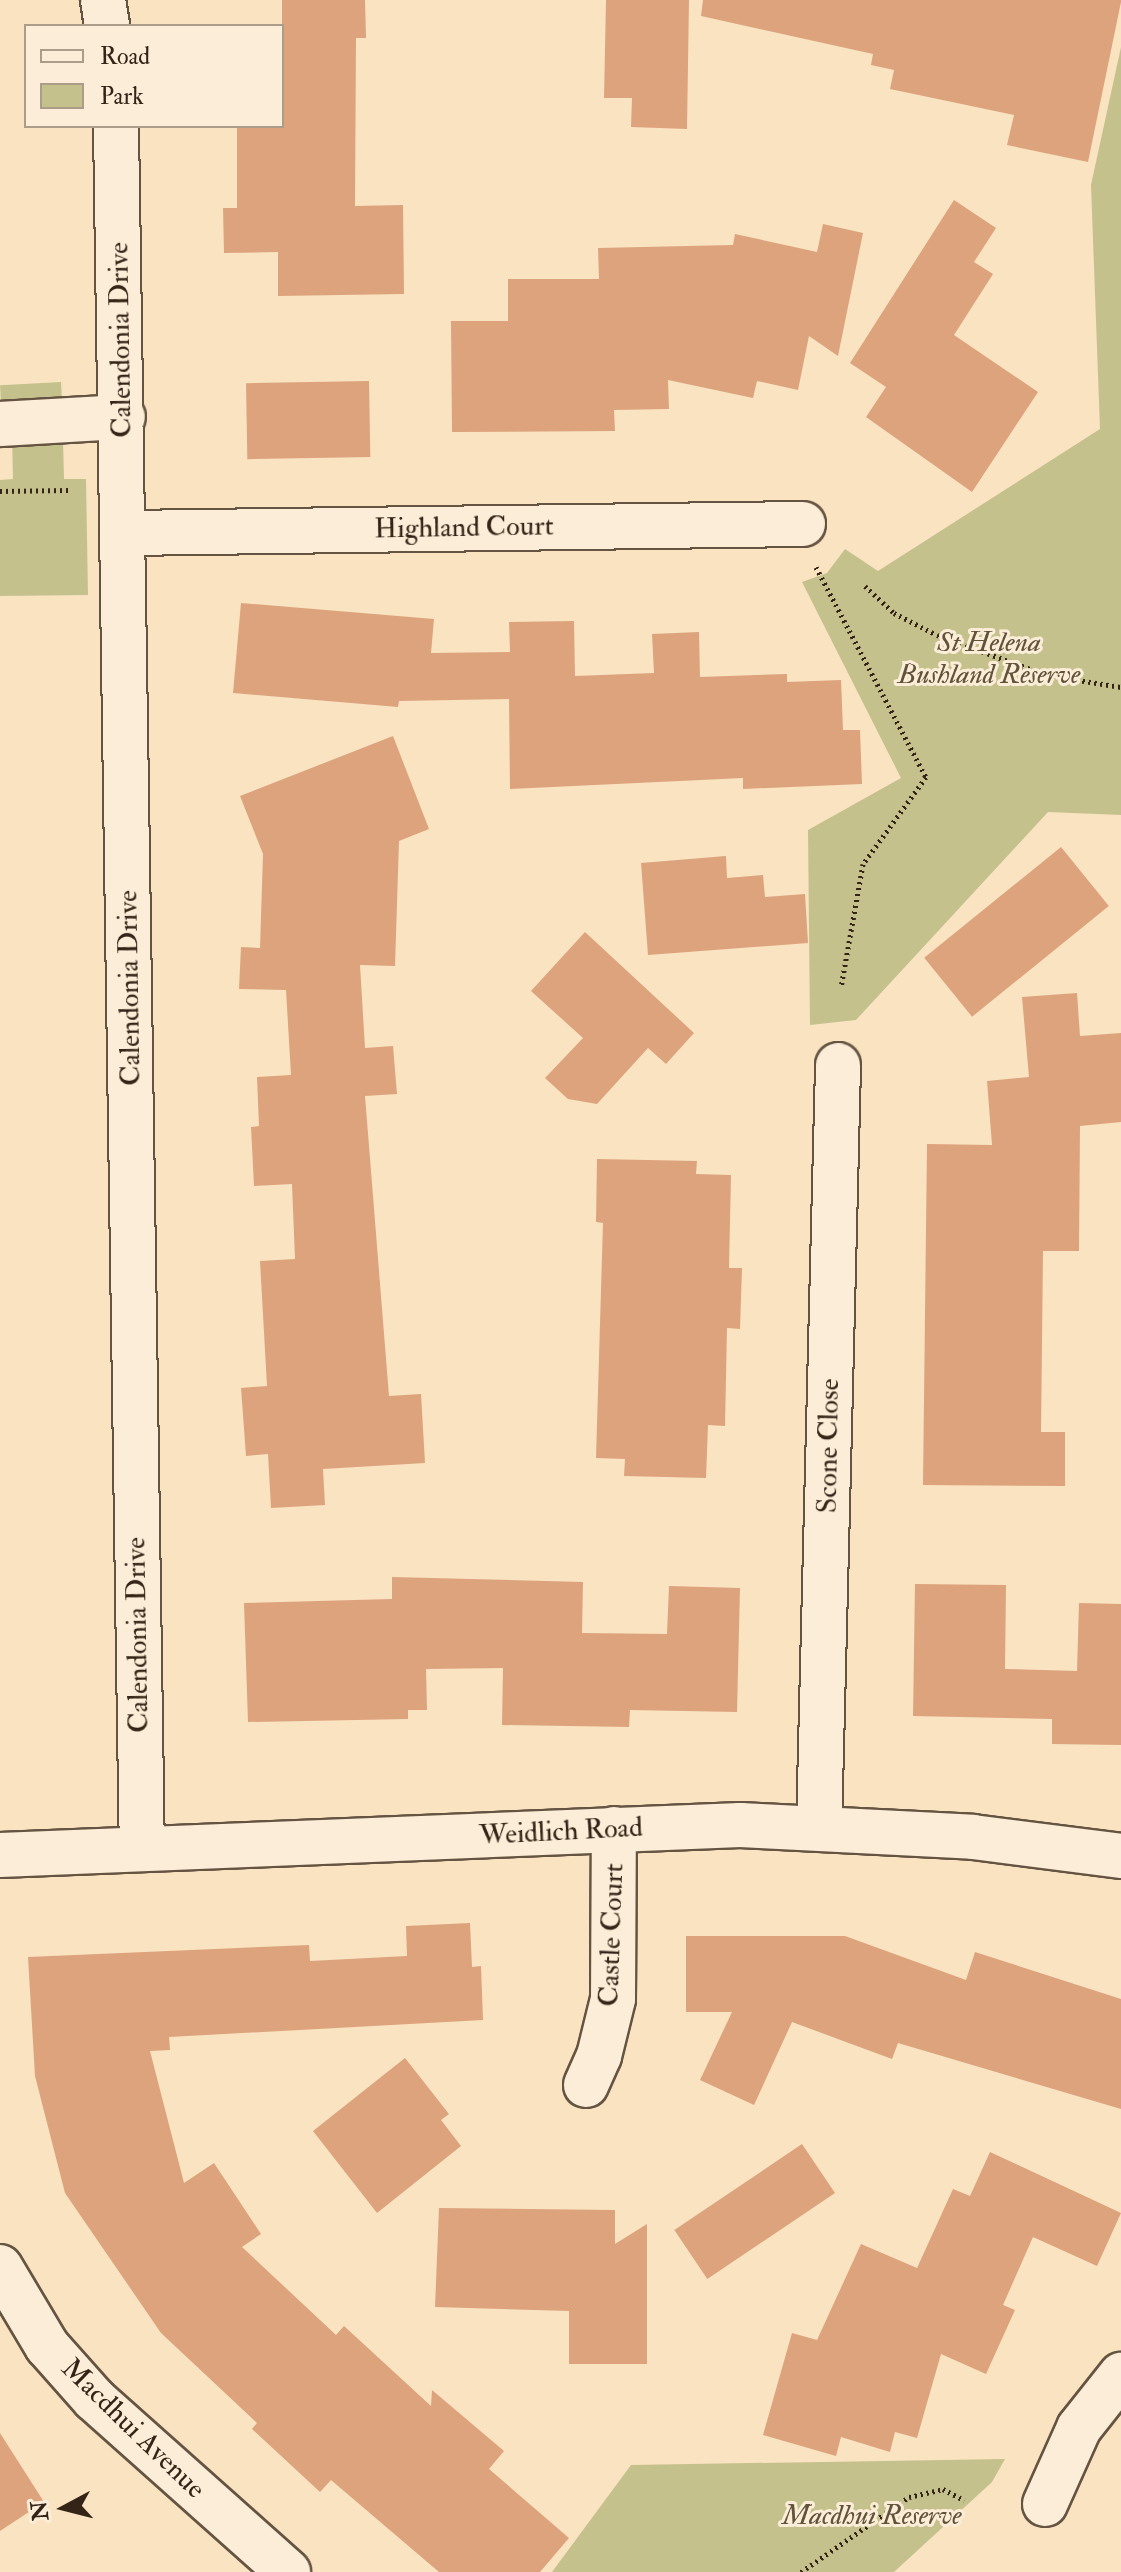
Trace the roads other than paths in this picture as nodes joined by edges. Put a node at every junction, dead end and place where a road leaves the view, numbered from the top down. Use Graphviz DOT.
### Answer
graph roads {
  1 [pos="103,0"];
  2 [pos="107,24"];
  3 [pos="116,128"];
  4 [pos="123,417"];
  5 [pos="0,424"];
  6 [pos="803,524"];
  7 [pos="125,533"];
  8 [pos="838,1065"];
  9 [pos="819,1828"];
  10 [pos="614,1829"];
  11 [pos="142,1849"];
  12 [pos="0,1855"];
  13 [pos="1121,1856"];
  14 [pos="586,2085"];
  15 [pos="0,2267"];
  16 [pos="1121,2375"];
  17 [pos="1045,2504"];
  18 [pos="288,2572"];
  1 -- 2 [label="street"];
  3 -- 4 [label="street, Calendonia Drive"];
  4 -- 5 [label="street"];
  4 -- 7 [label="street, Calendonia Drive"];
  6 -- 7 [label="street, Highland Court"];
  7 -- 11 [label="street, Calendonia Drive"];
  8 -- 9 [label="street, Scone Close"];
  9 -- 10 [label="street, Weidlich Road"];
  9 -- 13 [label="street, Weidlich Road"];
  10 -- 11 [label="street, Weidlich Road"];
  10 -- 14 [label="street, Castle Court"];
  11 -- 12 [label="street, Weidlich Road"];
  15 -- 18 [label="street, Macdhui Avenue"];
  16 -- 17 [label="street"];
}
